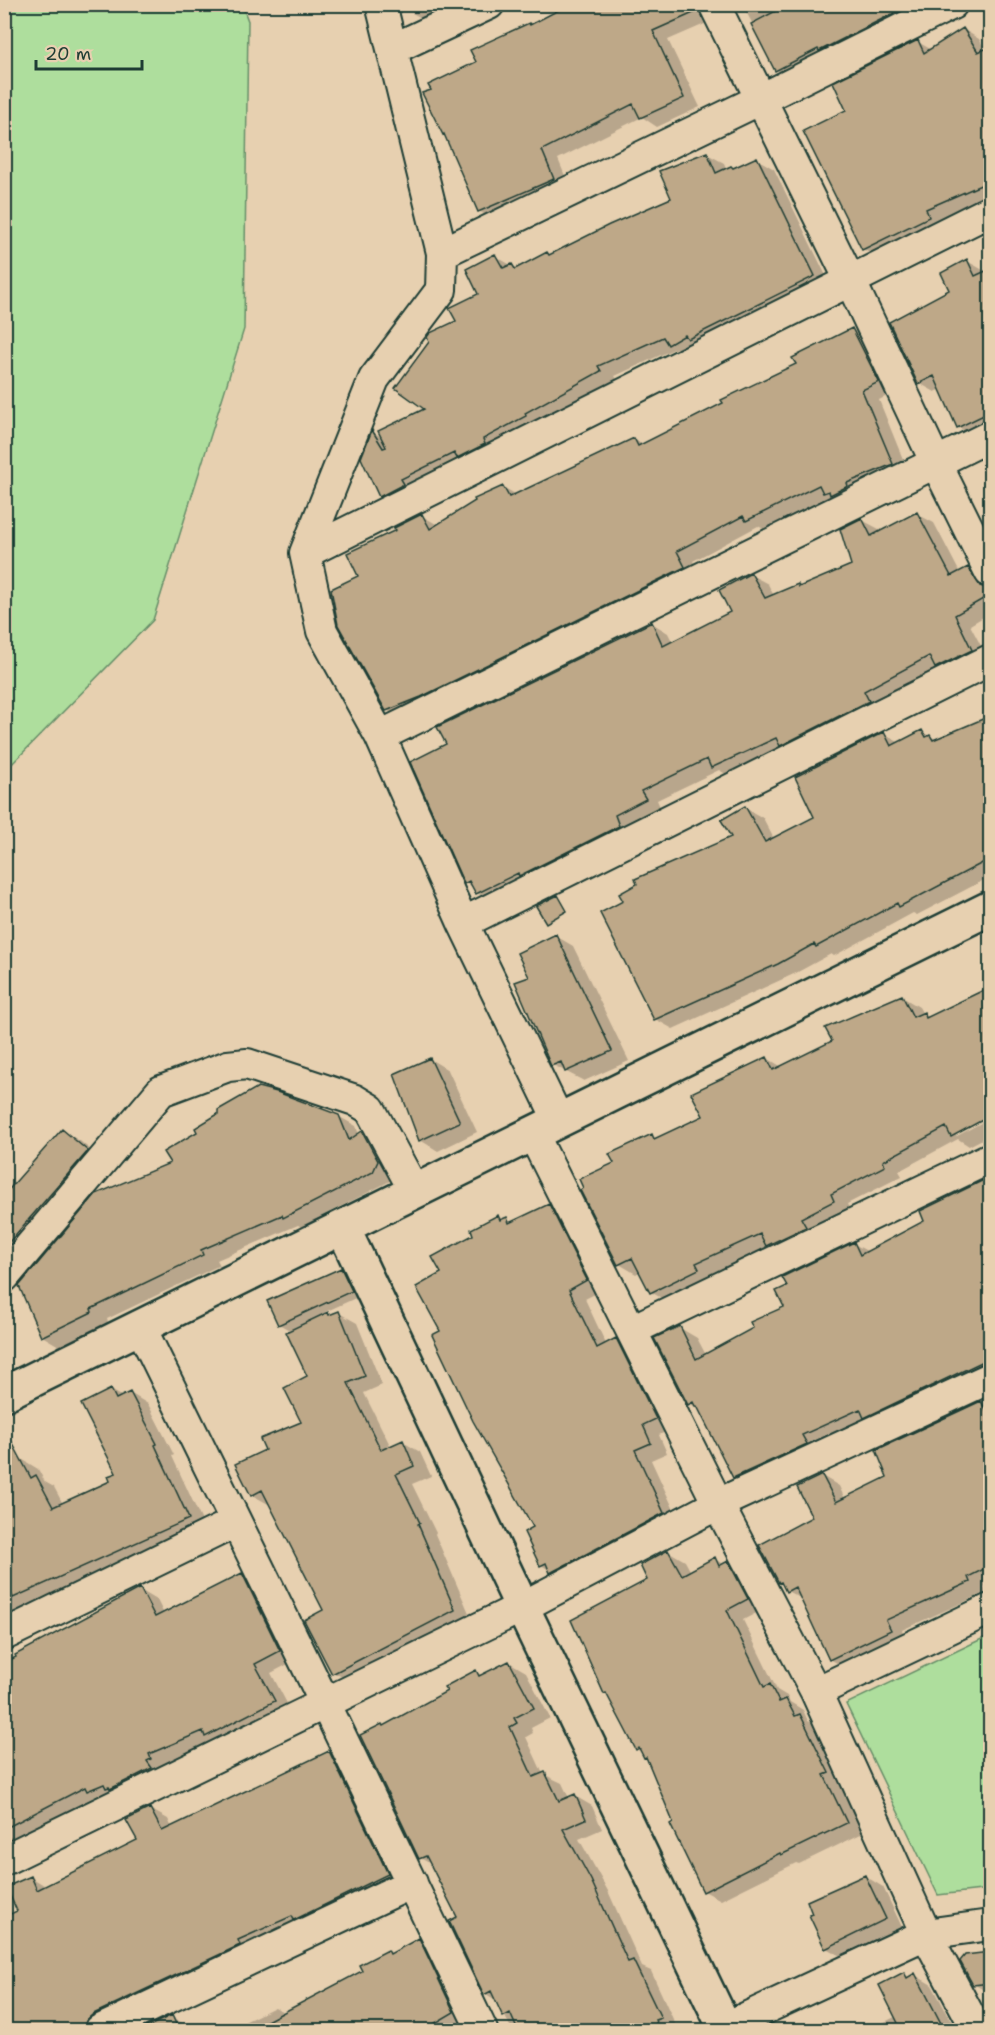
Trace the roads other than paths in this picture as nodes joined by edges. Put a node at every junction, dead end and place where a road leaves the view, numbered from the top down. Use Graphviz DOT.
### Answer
graph roads {
  1 [pos="381,4"];
  2 [pos="489,4"];
  3 [pos="714,4"];
  4 [pos="952,4"];
  5 [pos="393,49"];
  6 [pos="761,99"];
  7 [pos="990,211"];
  8 [pos="442,253"];
  9 [pos="850,280"];
  10 [pos="990,436"];
  11 [pos="936,463"];
  12 [pos="305,553"];
  13 [pos="990,572"];
  14 [pos="990,660"];
  15 [pos="380,736"];
  16 [pos="990,908"];
  17 [pos="463,923"];
  18 [pos="546,1127"];
  19 [pos="990,1158"];
  20 [pos="415,1192"];
  21 [pos="343,1228"];
  22 [pos="4,1277"];
  23 [pos="140,1326"];
  24 [pos="632,1330"];
  25 [pos="990,1378"];
  26 [pos="6,1390"];
  27 [pos="718,1504"];
  28 [pos="236,1522"];
  29 [pos="522,1607"];
  30 [pos="990,1609"];
  31 [pos="4,1635"];
  32 [pos="816,1692"];
  33 [pos="325,1703"];
  34 [pos="4,1860"];
  35 [pos="412,1884"];
  36 [pos="990,1925"];
  37 [pos="926,1934"];
  38 [pos="725,2029"];
  39 [pos="100,2031"];
  40 [pos="482,2031"];
  41 [pos="976,2031"];
  1 -- 5 [label="street"];
  2 -- 5 [label="street"];
  3 -- 6 [label="street"];
  4 -- 6 [label="street"];
  5 -- 8 [label="street"];
  6 -- 8 [label="street"];
  6 -- 9 [label="street"];
  7 -- 9 [label="street"];
  8 -- 12 [label="street"];
  9 -- 11 [label="street"];
  9 -- 12 [label="street"];
  10 -- 11 [label="street"];
  11 -- 13 [label="street"];
  11 -- 15 [label="street"];
  12 -- 15 [label="street"];
  14 -- 17 [label="street"];
  15 -- 17 [label="street"];
  16 -- 18 [label="street"];
  17 -- 18 [label="street"];
  18 -- 20 [label="street"];
  18 -- 24 [label="street"];
  19 -- 24 [label="street"];
  20 -- 21 [label="street"];
  20 -- 22 [label="street"];
  21 -- 23 [label="street"];
  21 -- 29 [label="street"];
  23 -- 26 [label="street"];
  23 -- 28 [label="street"];
  24 -- 27 [label="street"];
  25 -- 27 [label="street"];
  27 -- 29 [label="street"];
  27 -- 32 [label="street"];
  28 -- 31 [label="street"];
  28 -- 33 [label="street"];
  29 -- 33 [label="street"];
  29 -- 38 [label="street"];
  30 -- 32 [label="street"];
  32 -- 37 [label="street"];
  33 -- 34 [label="street"];
  33 -- 35 [label="street"];
  35 -- 39 [label="street"];
  35 -- 40 [label="street"];
  36 -- 37 [label="street"];
  37 -- 38 [label="street"];
  37 -- 41 [label="street"];
}
